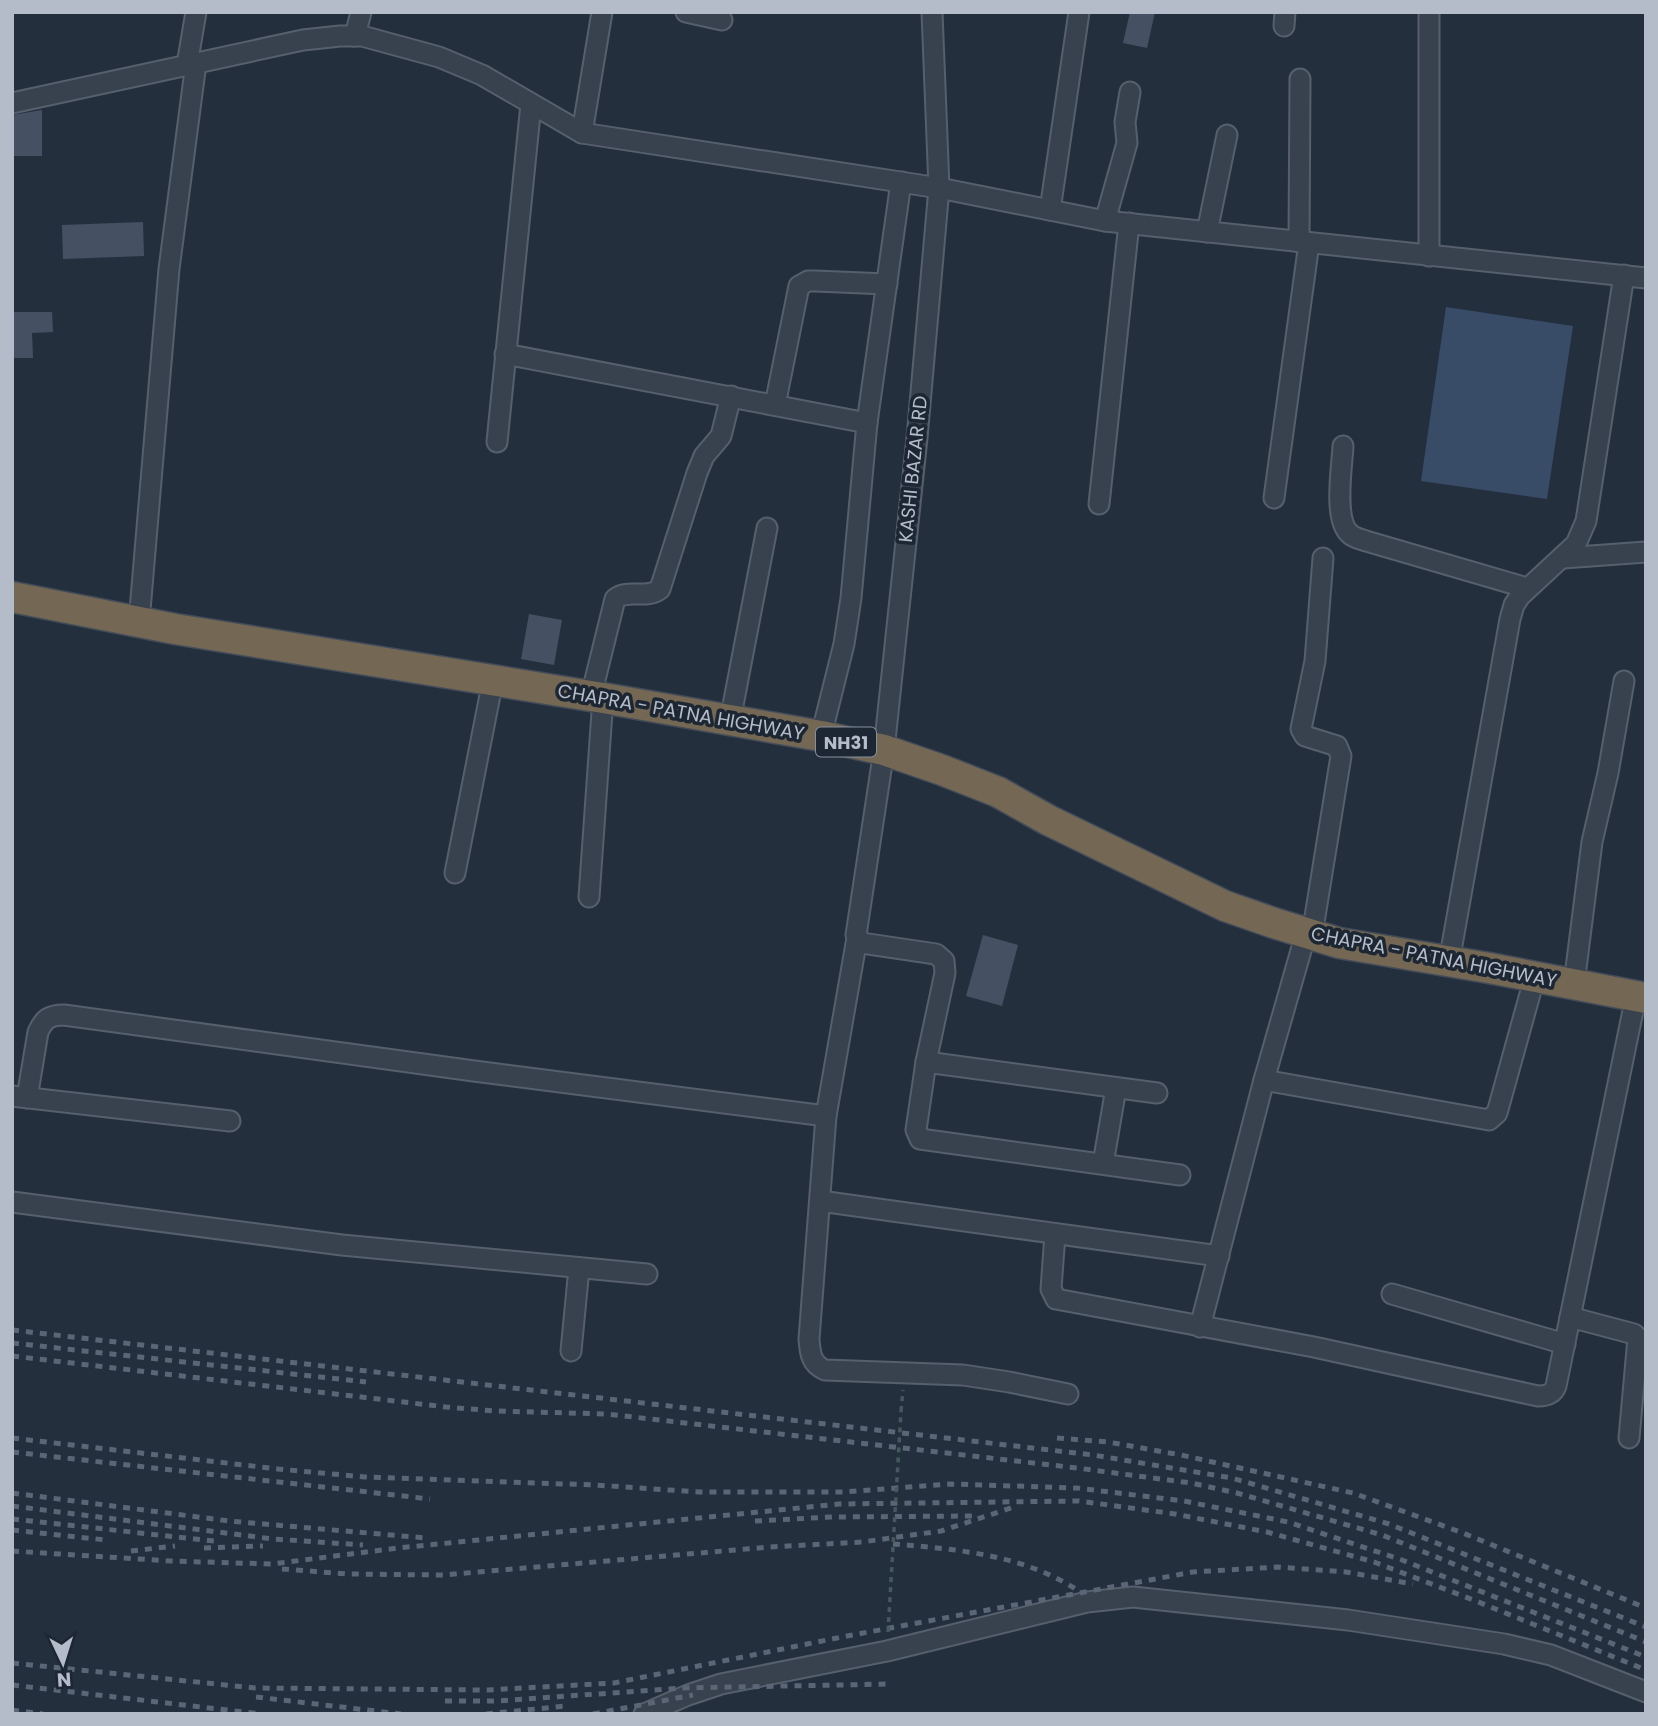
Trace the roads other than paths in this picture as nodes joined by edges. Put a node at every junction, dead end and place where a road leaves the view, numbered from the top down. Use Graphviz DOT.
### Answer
graph roads {
  1 [pos="196,12"];
  2 [pos="361,12"];
  3 [pos="602,12"];
  4 [pos="686,12"];
  5 [pos="932,12"];
  6 [pos="1079,12"];
  7 [pos="1429,12"];
  8 [pos="722,20"];
  9 [pos="355,36"];
  10 [pos="191,64"];
  11 [pos="1300,79"];
  12 [pos="1129,92"];
  13 [pos="12,103"];
  14 [pos="531,104"];
  15 [pos="582,133"];
  16 [pos="1227,135"];
  17 [pos="901,182"];
  18 [pos="939,188"];
  19 [pos="1050,210"];
  20 [pos="1105,221"];
  21 [pos="1129,223"];
  22 [pos="1207,232"];
  23 [pos="1304,242"];
  24 [pos="1429,256"];
  25 [pos="1624,275"];
  26 [pos="1646,278"];
  27 [pos="887,284"];
  28 [pos="505,354"];
  29 [pos="731,396"];
  30 [pos="775,405"];
  31 [pos="867,423"];
  32 [pos="497,442"];
  33 [pos="1343,446"];
  34 [pos="1274,498"];
  35 [pos="1099,504"];
  36 [pos="767,528"];
  37 [pos="1646,552"];
  38 [pos="1323,558"];
  39 [pos="1563,558"];
  40 [pos="1527,588"];
  41 [pos="12,597"];
  42 [pos="139,622"];
  43 [pos="493,680"];
  44 [pos="1625,681"];
  45 [pos="597,697"];
  46 [pos="730,720"];
  47 [pos="821,736"];
  48 [pos="884,750"];
  49 [pos="455,873"];
  50 [pos="589,897"];
  51 [pos="1309,934"];
  52 [pos="857,938"];
  53 [pos="1449,962"];
  54 [pos="1535,976"];
  55 [pos="1574,984"];
  56 [pos="1641,997"];
  57 [pos="926,1062"];
  58 [pos="1264,1080"];
  59 [pos="1116,1088"];
  60 [pos="1157,1094"];
  61 [pos="20,1097"];
  62 [pos="826,1116"];
  63 [pos="230,1121"];
  64 [pos="1103,1164"];
  65 [pos="1180,1175"];
  66 [pos="820,1201"];
  67 [pos="12,1202"];
  68 [pos="1055,1234"];
  69 [pos="1219,1256"];
  70 [pos="579,1268"];
  71 [pos="647,1274"];
  72 [pos="1392,1294"];
  73 [pos="1570,1317"];
  74 [pos="1200,1326"];
  75 [pos="1565,1343"];
  76 [pos="571,1351"];
  77 [pos="1068,1394"];
  78 [pos="1629,1438"];
  79 [pos="1646,1692"];
  80 [pos="645,1714"];
  1 -- 10 [label="street"];
  2 -- 9 [label="street"];
  3 -- 15 [label="street"];
  4 -- 8 [label="street"];
  5 -- 18 [label="street, KASHI BAZAR RD"];
  6 -- 19 [label="street"];
  7 -- 24 [label="street"];
  9 -- 10 [label="street"];
  9 -- 14 [label="street"];
  10 -- 13 [label="street"];
  10 -- 42 [label="street"];
  11 -- 23 [label="street"];
  12 -- 20 [label="street"];
  14 -- 15 [label="street"];
  14 -- 28 [label="street"];
  15 -- 17 [label="street"];
  16 -- 22 [label="street"];
  17 -- 18 [label="street"];
  17 -- 27 [label="street"];
  18 -- 19 [label="street"];
  18 -- 48 [label="street, KASHI BAZAR RD"];
  19 -- 20 [label="street"];
  20 -- 21 [label="street"];
  21 -- 22 [label="street"];
  21 -- 35 [label="street"];
  22 -- 23 [label="street"];
  23 -- 24 [label="street"];
  23 -- 34 [label="street"];
  24 -- 25 [label="street"];
  25 -- 26 [label="street"];
  25 -- 39 [label="street"];
  27 -- 30 [label="street"];
  27 -- 31 [label="street"];
  28 -- 29 [label="street"];
  28 -- 32 [label="street"];
  29 -- 30 [label="street"];
  29 -- 45 [label="street"];
  30 -- 31 [label="street"];
  31 -- 47 [label="street"];
  33 -- 40 [label="street"];
  36 -- 46 [label="street"];
  37 -- 39 [label="street"];
  38 -- 51 [label="street"];
  39 -- 40 [label="street"];
  40 -- 53 [label="street"];
  41 -- 42 [label="highway, CHAPRA - PATNA HIGHWAY / NH31"];
  42 -- 43 [label="highway, CHAPRA - PATNA HIGHWAY / NH31"];
  43 -- 45 [label="highway, CHAPRA - PATNA HIGHWAY / NH31"];
  43 -- 49 [label="street"];
  44 -- 55 [label="street"];
  45 -- 46 [label="highway, CHAPRA - PATNA HIGHWAY / NH31"];
  45 -- 50 [label="street"];
  46 -- 47 [label="highway, CHAPRA - PATNA HIGHWAY / NH31"];
  47 -- 48 [label="highway, CHAPRA - PATNA HIGHWAY / NH31"];
  48 -- 51 [label="highway, CHAPRA - PATNA HIGHWAY / NH31"];
  48 -- 52 [label="street, KASHI BAZAR RD"];
  51 -- 53 [label="highway, CHAPRA - PATNA HIGHWAY / NH31"];
  51 -- 58 [label="street"];
  52 -- 57 [label="street"];
  52 -- 62 [label="street, KASHI BAZAR RD"];
  53 -- 54 [label="highway, CHAPRA - PATNA HIGHWAY / NH31"];
  54 -- 55 [label="highway, CHAPRA - PATNA HIGHWAY / NH31"];
  54 -- 58 [label="street"];
  55 -- 56 [label="highway, CHAPRA - PATNA HIGHWAY / NH31"];
  56 -- 73 [label="street"];
  57 -- 59 [label="street"];
  57 -- 64 [label="street"];
  58 -- 69 [label="street"];
  59 -- 60 [label="street"];
  59 -- 64 [label="street"];
  61 -- 62 [label="street"];
  61 -- 63 [label="street"];
  62 -- 66 [label="street, KASHI BAZAR RD"];
  64 -- 65 [label="street"];
  66 -- 68 [label="street"];
  66 -- 77 [label="street, KASHI BAZAR RD"];
  67 -- 70 [label="street"];
  68 -- 69 [label="street"];
  68 -- 74 [label="street"];
  69 -- 74 [label="street"];
  70 -- 71 [label="street"];
  70 -- 76 [label="street"];
  72 -- 75 [label="street"];
  73 -- 75 [label="street"];
  73 -- 78 [label="street"];
  74 -- 75 [label="street"];
  79 -- 80 [label="street"];
}
